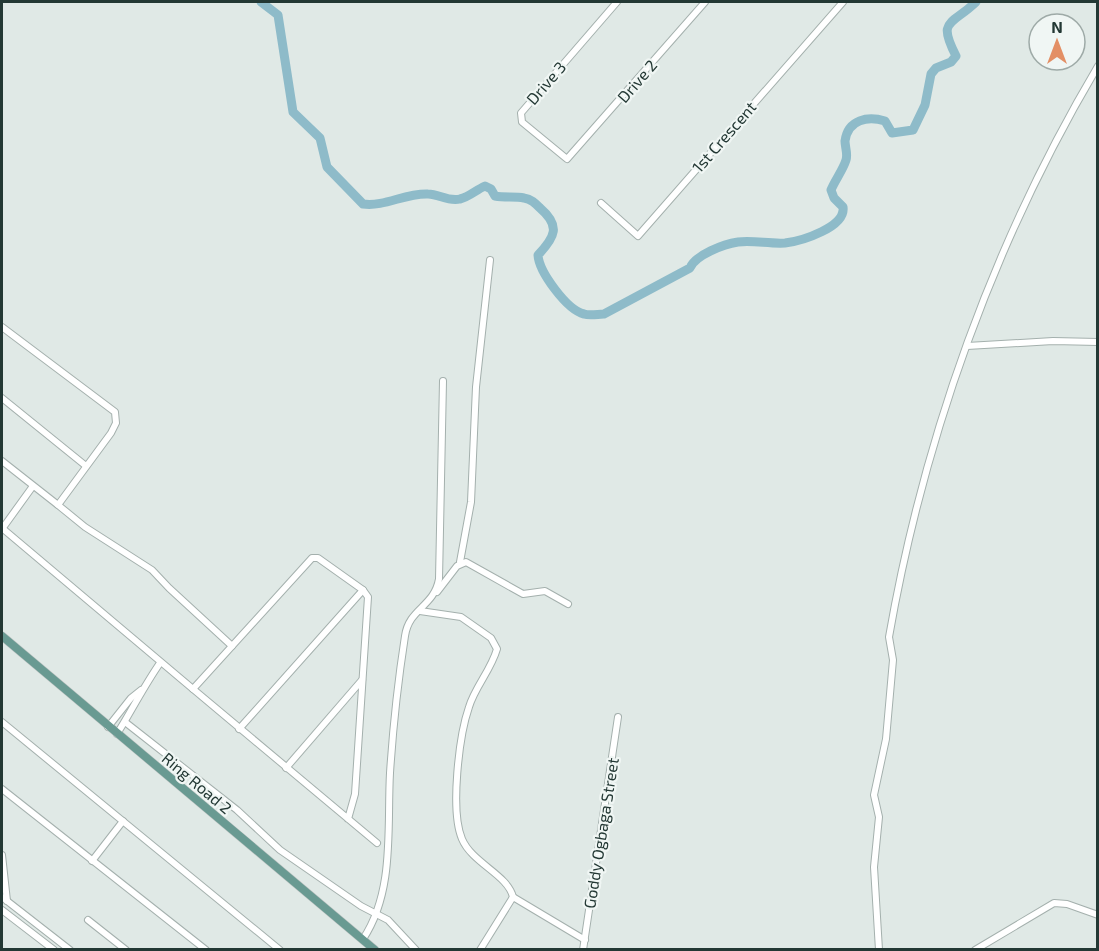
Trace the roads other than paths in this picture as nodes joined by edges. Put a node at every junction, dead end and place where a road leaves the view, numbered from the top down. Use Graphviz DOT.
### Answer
graph roads {
  1 [pos="617,2"];
  2 [pos="705,2"];
  3 [pos="843,2"];
  4 [pos="1098,66"];
  5 [pos="567,159"];
  6 [pos="601,203"];
  7 [pos="490,260"];
  8 [pos="2,327"];
  9 [pos="1098,342"];
  10 [pos="967,346"];
  11 [pos="443,381"];
  12 [pos="2,398"];
  13 [pos="2,461"];
  14 [pos="87,466"];
  15 [pos="33,486"];
  16 [pos="58,505"];
  17 [pos="2,528"];
  18 [pos="460,562"];
  19 [pos="363,590"];
  20 [pos="436,592"];
  21 [pos="568,604"];
  22 [pos="420,611"];
  23 [pos="2,636"];
  24 [pos="232,646"];
  25 [pos="160,663"];
  26 [pos="362,680"];
  27 [pos="141,689"];
  28 [pos="193,689"];
  29 [pos="618,717"];
  30 [pos="2,722"];
  31 [pos="125,722"];
  32 [pos="108,727"];
  33 [pos="239,729"];
  34 [pos="117,734"];
  35 [pos="286,768"];
  36 [pos="2,789"];
  37 [pos="348,819"];
  38 [pos="123,821"];
  39 [pos="377,843"];
  40 [pos="2,855"];
  41 [pos="92,861"];
  42 [pos="513,897"];
  43 [pos="4,899"];
  44 [pos="2,910"];
  45 [pos="376,914"];
  46 [pos="1098,915"];
  47 [pos="88,920"];
  48 [pos="364,939"];
  49 [pos="585,940"];
  50 [pos="54,950"];
  51 [pos="70,950"];
  52 [pos="126,950"];
  53 [pos="206,950"];
  54 [pos="280,950"];
  55 [pos="369,950"];
  56 [pos="375,950"];
  57 [pos="416,950"];
  58 [pos="480,950"];
  59 [pos="583,950"];
  60 [pos="879,950"];
  61 [pos="975,950"];
  1 -- 5 [label="street, Drive 3"];
  2 -- 5 [label="street, Drive 2"];
  3 -- 6 [label="street, 1st Crescent"];
  4 -- 10 [label="street"];
  7 -- 18 [label="street"];
  8 -- 14 [label="street"];
  9 -- 10 [label="street"];
  10 -- 60 [label="street"];
  11 -- 20 [label="street"];
  12 -- 14 [label="street"];
  13 -- 15 [label="street"];
  14 -- 16 [label="street"];
  15 -- 16 [label="street"];
  15 -- 17 [label="street"];
  16 -- 24 [label="street"];
  17 -- 25 [label="street"];
  18 -- 20 [label="street"];
  18 -- 21 [label="street"];
  19 -- 24 [label="street"];
  19 -- 26 [label="street"];
  19 -- 33 [label="street"];
  20 -- 22 [label="street"];
  22 -- 42 [label="street"];
  22 -- 45 [label="street"];
  23 -- 32 [label="main road, Ring Road 2"];
  24 -- 28 [label="street"];
  25 -- 27 [label="street"];
  25 -- 28 [label="street"];
  26 -- 35 [label="street"];
  26 -- 37 [label="street"];
  27 -- 31 [label="street"];
  27 -- 32 [label="street"];
  28 -- 33 [label="street"];
  29 -- 49 [label="street, Goddy Ogbaga Street"];
  30 -- 38 [label="street"];
  31 -- 34 [label="street"];
  31 -- 45 [label="street"];
  32 -- 34 [label="main road, Ring Road 2"];
  33 -- 35 [label="street"];
  34 -- 48 [label="main road, Ring Road 2"];
  35 -- 37 [label="street"];
  36 -- 41 [label="street"];
  37 -- 39 [label="street"];
  38 -- 41 [label="street"];
  38 -- 54 [label="street"];
  40 -- 43 [label="street"];
  41 -- 53 [label="street"];
  42 -- 49 [label="street"];
  42 -- 58 [label="street"];
  43 -- 51 [label="street"];
  44 -- 50 [label="street"];
  45 -- 48 [label="street"];
  45 -- 57 [label="street"];
  46 -- 61 [label="street"];
  47 -- 52 [label="street"];
  48 -- 55 [label="main road"];
  48 -- 56 [label="main road, Ring Road 2"];
  49 -- 59 [label="street, Goddy Ogbaga Street"];
}
